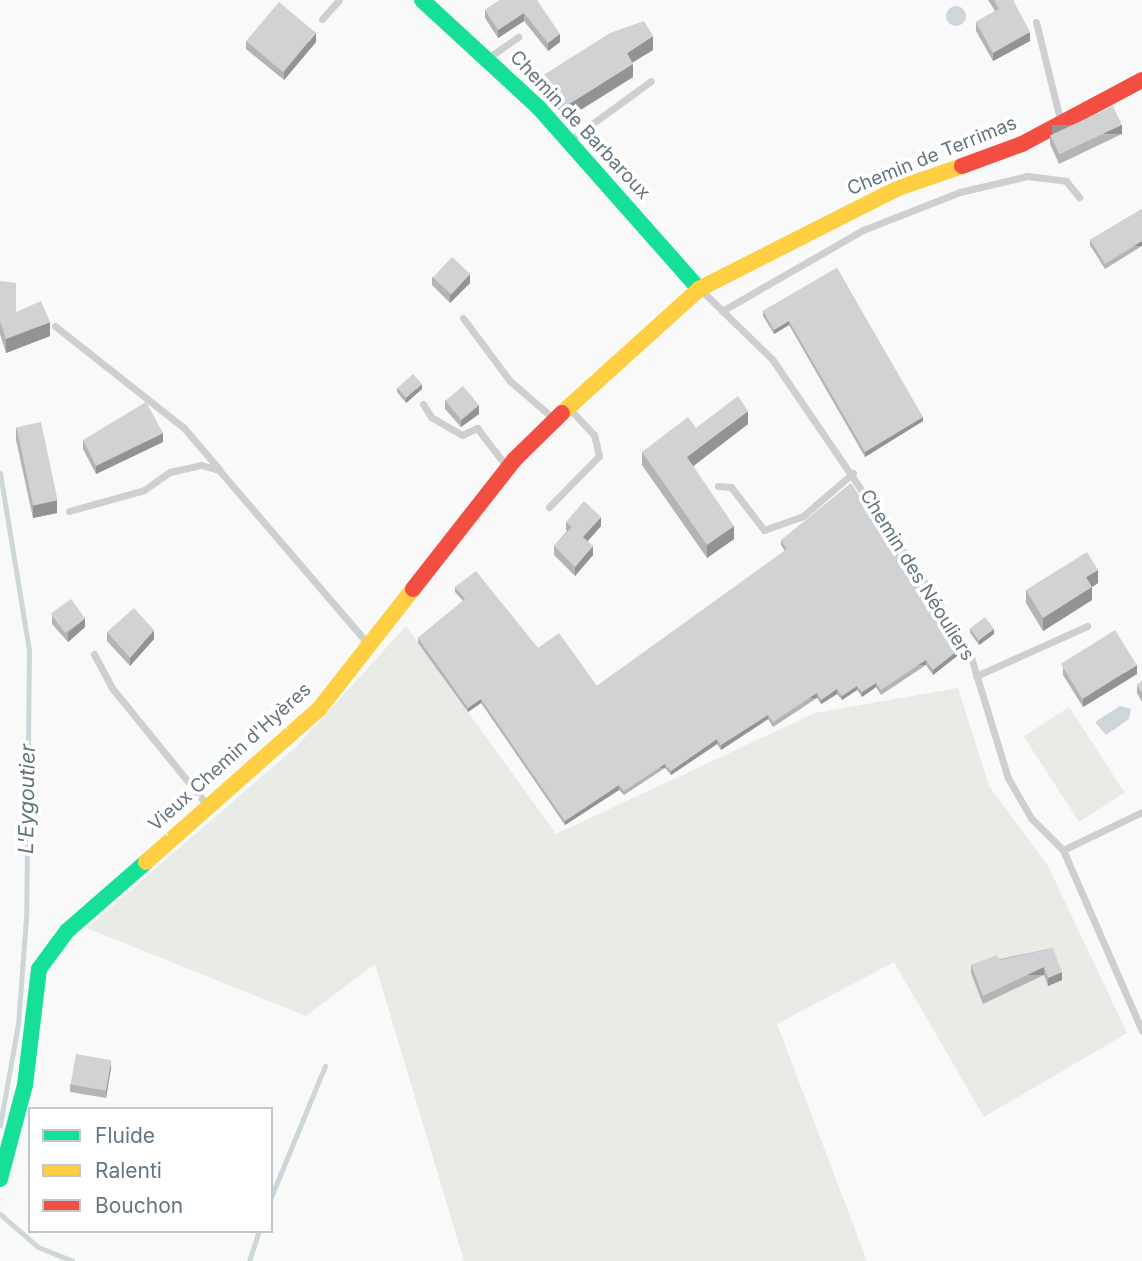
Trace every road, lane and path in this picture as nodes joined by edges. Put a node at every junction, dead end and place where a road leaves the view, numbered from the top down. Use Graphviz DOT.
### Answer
graph roads {
  1 [pos="339,0"];
  2 [pos="422,0"];
  3 [pos="322,19"];
  4 [pos="1036,22"];
  5 [pos="518,37"];
  6 [pos="488,59"];
  7 [pos="1142,80"];
  8 [pos="650,81"];
  9 [pos="1062,123"];
  10 [pos="567,143"];
  11 [pos="1079,197"];
  12 [pos="699,289"];
  13 [pos="722,311"];
  14 [pos="463,318"];
  15 [pos="55,326"];
  16 [pos="423,404"];
  17 [pos="568,406"];
  18 [pos="555,420"];
  19 [pos="508,468"];
  20 [pos="219,470"];
  21 [pos="852,473"];
  22 [pos="719,486"];
  23 [pos="549,507"];
  24 [pos="69,511"];
  25 [pos="1087,626"];
  26 [pos="371,647"];
  27 [pos="94,654"];
  28 [pos="976,676"];
  29 [pos="207,806"];
  30 [pos="1142,812"];
  31 [pos="1063,850"];
  32 [pos="1142,1031"];
  33 [pos="0,1178"];
  1 -- 3 [label="lane"];
  2 -- 6 [label="street, Chemin de Barbaroux"];
  4 -- 9 [label="lane"];
  5 -- 6 [label="lane"];
  6 -- 10 [label="street, Chemin de Barbaroux"];
  7 -- 9 [label="street, Chemin de Terrimas"];
  8 -- 10 [label="lane"];
  9 -- 12 [label="street, Chemin de Terrimas"];
  10 -- 12 [label="street, Chemin de Barbaroux"];
  11 -- 13 [label="lane"];
  12 -- 13 [label="lane, Chemin des Néouliers"];
  12 -- 17 [label="street, Vieux Chemin d'Hyères"];
  13 -- 21 [label="lane, Chemin des Néouliers"];
  14 -- 18 [label="lane"];
  15 -- 20 [label="lane"];
  16 -- 19 [label="lane"];
  17 -- 18 [label="street, Vieux Chemin d'Hyères"];
  17 -- 23 [label="lane"];
  18 -- 19 [label="street, Vieux Chemin d'Hyères"];
  19 -- 26 [label="street, Vieux Chemin d'Hyères"];
  20 -- 24 [label="lane"];
  20 -- 26 [label="lane"];
  21 -- 22 [label="lane"];
  21 -- 28 [label="lane, Chemin des Néouliers"];
  25 -- 28 [label="lane"];
  26 -- 29 [label="street, Vieux Chemin d'Hyères"];
  27 -- 29 [label="lane"];
  28 -- 31 [label="lane, Chemin des Néouliers"];
  29 -- 33 [label="street, Vieux Chemin d'Hyères"];
  30 -- 31 [label="lane"];
  31 -- 32 [label="lane"];
}
